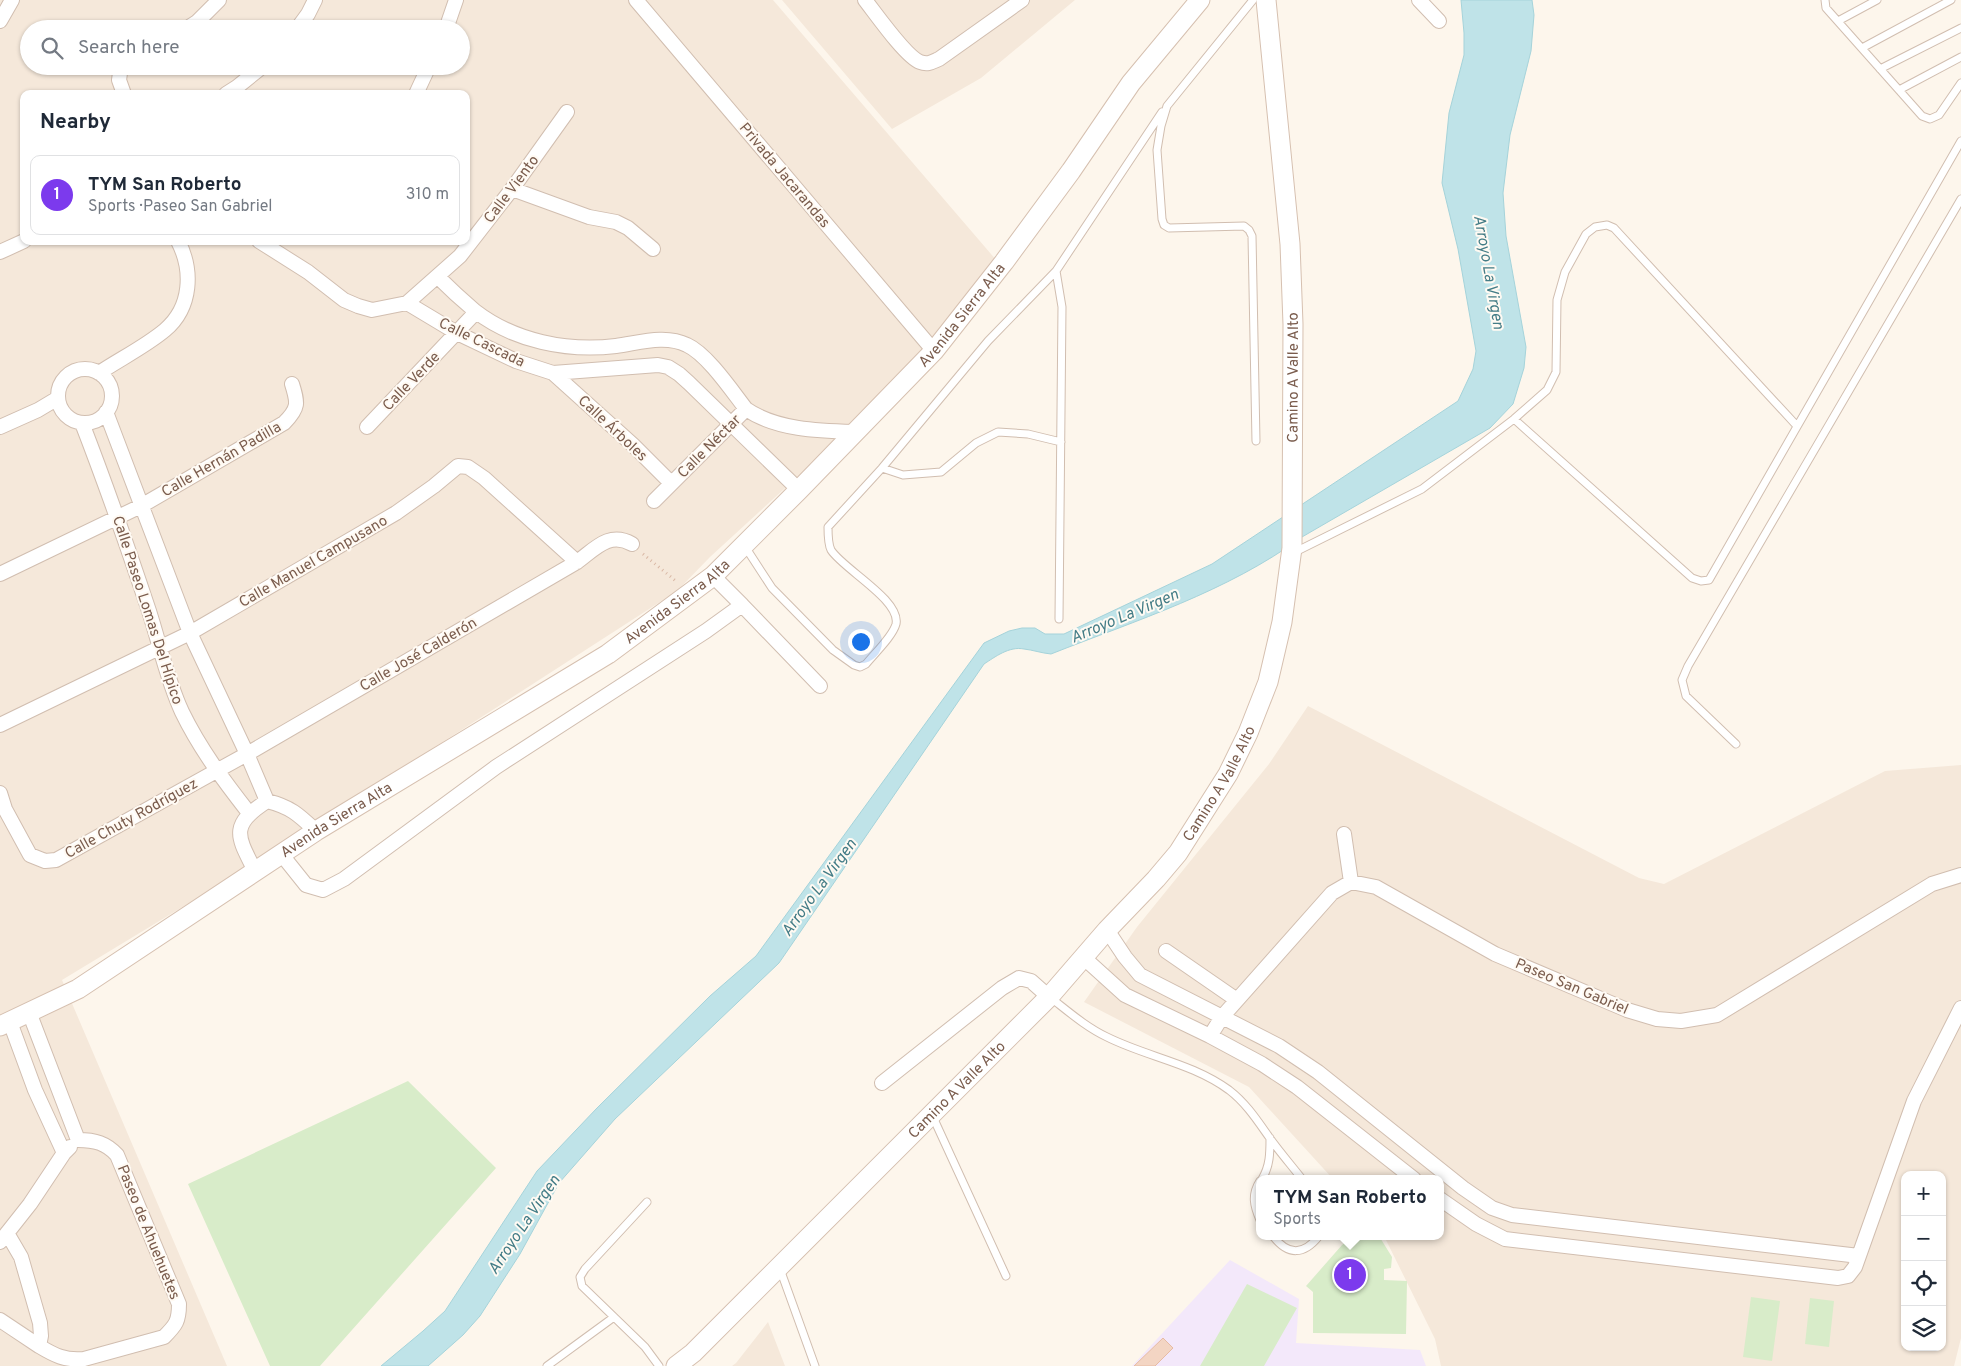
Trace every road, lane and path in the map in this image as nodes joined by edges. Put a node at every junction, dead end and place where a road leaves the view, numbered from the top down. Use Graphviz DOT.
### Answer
graph roads {
  1 [pos="12,0"];
  2 [pos="219,0"];
  3 [pos="315,0"];
  4 [pos="456,0"];
  5 [pos="636,0"];
  6 [pos="865,0"];
  7 [pos="1022,0"];
  8 [pos="1253,0"];
  9 [pos="1266,0"];
  10 [pos="1419,0"];
  11 [pos="1825,0"];
  12 [pos="1877,0"];
  13 [pos="1950,0"];
  14 [pos="1191,4"];
  15 [pos="199,20"];
  16 [pos="304,20"];
  17 [pos="449,20"];
  18 [pos="0,21"];
  19 [pos="1439,21"];
  20 [pos="1838,21"];
  21 [pos="1961,28"];
  22 [pos="1862,48"];
  23 [pos="1961,57"];
  24 [pos="1880,69"];
  25 [pos="120,75"];
  26 [pos="252,75"];
  27 [pos="425,75"];
  28 [pos="1961,83"];
  29 [pos="123,90"];
  30 [pos="232,90"];
  31 [pos="418,90"];
  32 [pos="1899,90"];
  33 [pos="1166,106"];
  34 [pos="567,112"];
  35 [pos="1961,141"];
  36 [pos="512,189"];
  37 [pos="1961,199"];
  38 [pos="20,243"];
  39 [pos="470,243"];
  40 [pos="180,245"];
  41 [pos="265,245"];
  42 [pos="469,245"];
  43 [pos="653,250"];
  44 [pos="0,252"];
  45 [pos="1056,271"];
  46 [pos="438,277"];
  47 [pos="407,303"];
  48 [pos="476,312"];
  49 [pos="457,333"];
  50 [pos="646,341"];
  51 [pos="934,351"];
  52 [pos="648,365"];
  53 [pos="99,373"];
  54 [pos="553,373"];
  55 [pos="292,384"];
  56 [pos="58,398"];
  57 [pos="746,409"];
  58 [pos="106,412"];
  59 [pos="1514,419"];
  60 [pos="82,423"];
  61 [pos="731,424"];
  62 [pos="1797,426"];
  63 [pos="0,427"];
  64 [pos="367,427"];
  65 [pos="855,432"];
  66 [pos="1061,442"];
  67 [pos="1256,442"];
  68 [pos="882,468"];
  69 [pos="672,483"];
  70 [pos="799,490"];
  71 [pos="654,501"];
  72 [pos="141,506"];
  73 [pos="118,517"];
  74 [pos="632,544"];
  75 [pos="744,545"];
  76 [pos="1291,551"];
  77 [pos="577,562"];
  78 [pos="0,574"];
  79 [pos="713,576"];
  80 [pos="690,594"];
  81 [pos="742,605"];
  82 [pos="1058,619"];
  83 [pos="190,633"];
  84 [pos="161,647"];
  85 [pos="820,686"];
  86 [pos="0,724"];
  87 [pos="1736,744"];
  88 [pos="247,754"];
  89 [pos="216,770"];
  90 [pos="0,793"];
  91 [pos="267,801"];
  92 [pos="249,813"];
  93 [pos="316,832"];
  94 [pos="1344,834"];
  95 [pos="282,855"];
  96 [pos="256,872"];
  97 [pos="1961,875"];
  98 [pos="1351,882"];
  99 [pos="1107,930"];
  100 [pos="1166,951"];
  101 [pos="1083,957"];
  102 [pos="1140,975"];
  103 [pos="1125,995"];
  104 [pos="1050,997"];
  105 [pos="1237,1000"];
  106 [pos="1961,1008"];
  107 [pos="29,1012"];
  108 [pos="1222,1017"];
  109 [pos="5,1024"];
  110 [pos="1210,1036"];
  111 [pos="882,1083"];
  112 [pos="1365,1111"];
  113 [pos="931,1115"];
  114 [pos="1349,1129"];
  115 [pos="1270,1138"];
  116 [pos="78,1140"];
  117 [pos="64,1153"];
  118 [pos="1264,1175"];
  119 [pos="1299,1175"];
  120 [pos="1409,1175"];
  121 [pos="1256,1191"];
  122 [pos="647,1202"];
  123 [pos="1444,1202"];
  124 [pos="1256,1210"];
  125 [pos="1512,1215"];
  126 [pos="1670,1234"];
  127 [pos="4,1238"];
  128 [pos="1505,1239"];
  129 [pos="1277,1240"];
  130 [pos="1315,1240"];
  131 [pos="1859,1256"];
  132 [pos="1668,1257"];
  133 [pos="780,1266"];
  134 [pos="1006,1276"];
  135 [pos="614,1317"];
  136 [pos="0,1320"];
  137 [pos="39,1346"];
  138 [pos="547,1366"];
  139 [pos="659,1366"];
  140 [pos="676,1366"];
  141 [pos="815,1366"];
  1 -- 18 [label="street"];
  2 -- 15 [label="street"];
  3 -- 16 [label="street"];
  4 -- 17 [label="street"];
  5 -- 51 [label="street, Privada Jacarandas"];
  6 -- 7 [label="street"];
  8 -- 33 [label="lane"];
  9 -- 76 [label="street, Camino A Valle Alto"];
  10 -- 19 [label="street"];
  11 -- 20 [label="lane"];
  12 -- 20 [label="lane"];
  13 -- 22 [label="lane"];
  14 -- 51 [label="street, Avenida Sierra Alta"];
  20 -- 22 [label="lane"];
  21 -- 24 [label="lane"];
  22 -- 24 [label="lane"];
  23 -- 32 [label="lane"];
  24 -- 32 [label="lane"];
  25 -- 29 [label="street"];
  26 -- 30 [label="street"];
  27 -- 31 [label="street"];
  28 -- 32 [label="lane"];
  33 -- 45 [label="lane"];
  33 -- 67 [label="lane"];
  34 -- 36 [label="street, Calle Viento"];
  35 -- 62 [label="lane"];
  36 -- 39 [label="street, Calle Viento"];
  36 -- 43 [label="street"];
  37 -- 87 [label="lane"];
  38 -- 44 [label="street"];
  40 -- 53 [label="street"];
  41 -- 47 [label="street"];
  42 -- 46 [label="street, Calle Viento"];
  45 -- 66 [label="lane"];
  45 -- 68 [label="lane"];
  46 -- 47 [label="street, Calle Viento"];
  46 -- 48 [label="street, Calle Cascada"];
  47 -- 49 [label="street, Calle Cascada"];
  48 -- 49 [label="street, Calle Verde"];
  48 -- 50 [label="street, Calle Cascada"];
  49 -- 54 [label="street, Calle Cascada"];
  49 -- 64 [label="street, Calle Verde"];
  50 -- 52 [label="street"];
  50 -- 57 [label="street, Calle Cascada"];
  51 -- 65 [label="street, Avenida Sierra Alta"];
  52 -- 54 [label="street, Calle Cascada"];
  52 -- 61 [label="street, Calle Cascada"];
  53 -- 56 [label="street"];
  53 -- 58 [label="street"];
  54 -- 69 [label="street, Calle Árboles"];
  55 -- 72 [label="street, Calle Hernán Padilla"];
  56 -- 60 [label="street"];
  56 -- 63 [label="street"];
  57 -- 61 [label="street, Calle Néctar"];
  57 -- 65 [label="street, Calle Cascada"];
  58 -- 60 [label="street"];
  58 -- 72 [label="street, Calle Paseo Lomas Del Hípico"];
  59 -- 62 [label="lane"];
  59 -- 62 [label="lane"];
  59 -- 76 [label="lane"];
  60 -- 73 [label="street, Calle Paseo Lomas Del Hípico"];
  61 -- 69 [label="street, Calle Néctar"];
  61 -- 70 [label="street, Calle Cascada"];
  65 -- 70 [label="street, Avenida Sierra Alta"];
  66 -- 68 [label="lane"];
  66 -- 82 [label="lane"];
  68 -- 75 [label="lane"];
  69 -- 71 [label="street, Calle Néctar"];
  70 -- 75 [label="street, Avenida Sierra Alta"];
  72 -- 73 [label="street, Calle Hernán Padilla"];
  72 -- 83 [label="street, Calle Paseo Lomas Del Hípico"];
  73 -- 78 [label="street, Calle Hernán Padilla"];
  73 -- 84 [label="street, Calle Paseo Lomas Del Hípico"];
  74 -- 77 [label="street, Calle José Calderón"];
  74 -- 80 [label="path"];
  75 -- 79 [label="street, Avenida Sierra Alta"];
  76 -- 99 [label="street, Camino A Valle Alto"];
  77 -- 83 [label="street, Calle Manuel Campusano"];
  77 -- 88 [label="street, Calle José Calderón"];
  79 -- 80 [label="street, Avenida Sierra Alta"];
  79 -- 81 [label="street"];
  80 -- 93 [label="street, Avenida Sierra Alta"];
  81 -- 85 [label="street"];
  81 -- 95 [label="street"];
  83 -- 84 [label="street, Calle Manuel Campusano"];
  83 -- 88 [label="street, Calle Paseo Lomas Del Hípico"];
  84 -- 86 [label="street, Calle Manuel Campusano"];
  84 -- 89 [label="street, Calle Paseo Lomas Del Hípico"];
  88 -- 89 [label="street, Calle José Calderón"];
  88 -- 91 [label="street, Calle Paseo Lomas Del Hípico"];
  89 -- 90 [label="street, Calle Chuty Rodríguez"];
  89 -- 92 [label="street, Calle Paseo Lomas Del Hípico"];
  91 -- 92 [label="street"];
  91 -- 93 [label="street"];
  92 -- 96 [label="street"];
  93 -- 95 [label="street, Avenida Sierra Alta"];
  94 -- 98 [label="street"];
  95 -- 96 [label="street, Avenida Sierra Alta"];
  96 -- 107 [label="street, Avenida Sierra Alta"];
  97 -- 98 [label="street, Paseo San Gabriel"];
  98 -- 105 [label="street"];
  99 -- 101 [label="street, Camino A Valle Alto"];
  99 -- 102 [label="street"];
  100 -- 105 [label="street"];
  101 -- 103 [label="street"];
  101 -- 104 [label="street, Camino A Valle Alto"];
  102 -- 103 [label="street"];
  102 -- 108 [label="street"];
  103 -- 110 [label="street"];
  104 -- 111 [label="street"];
  104 -- 113 [label="street, Camino A Valle Alto"];
  104 -- 115 [label="lane"];
  105 -- 108 [label="street"];
  106 -- 131 [label="street"];
  107 -- 109 [label="street, Avenida Sierra Alta"];
  107 -- 116 [label="street"];
  108 -- 110 [label="street"];
  108 -- 112 [label="street"];
  109 -- 117 [label="street"];
  110 -- 114 [label="street"];
  112 -- 114 [label="street"];
  112 -- 125 [label="street"];
  113 -- 133 [label="street, Camino A Valle Alto"];
  113 -- 134 [label="lane"];
  114 -- 120 [label="street"];
  115 -- 118 [label="lane"];
  115 -- 119 [label="lane"];
  116 -- 117 [label="street"];
  116 -- 137 [label="street, Paseo de Ahuehuetes"];
  117 -- 127 [label="street"];
  121 -- 124 [label="lane"];
  122 -- 135 [label="lane"];
  123 -- 128 [label="street"];
  125 -- 126 [label="street"];
  125 -- 128 [label="street"];
  126 -- 131 [label="street"];
  126 -- 132 [label="street"];
  127 -- 137 [label="street"];
  128 -- 132 [label="street"];
  129 -- 130 [label="lane"];
  131 -- 132 [label="street"];
  133 -- 140 [label="street, Camino A Valle Alto"];
  133 -- 141 [label="lane"];
  135 -- 138 [label="lane"];
  135 -- 139 [label="lane"];
  136 -- 137 [label="street, Paseo de Ahuehuetes"];
}
